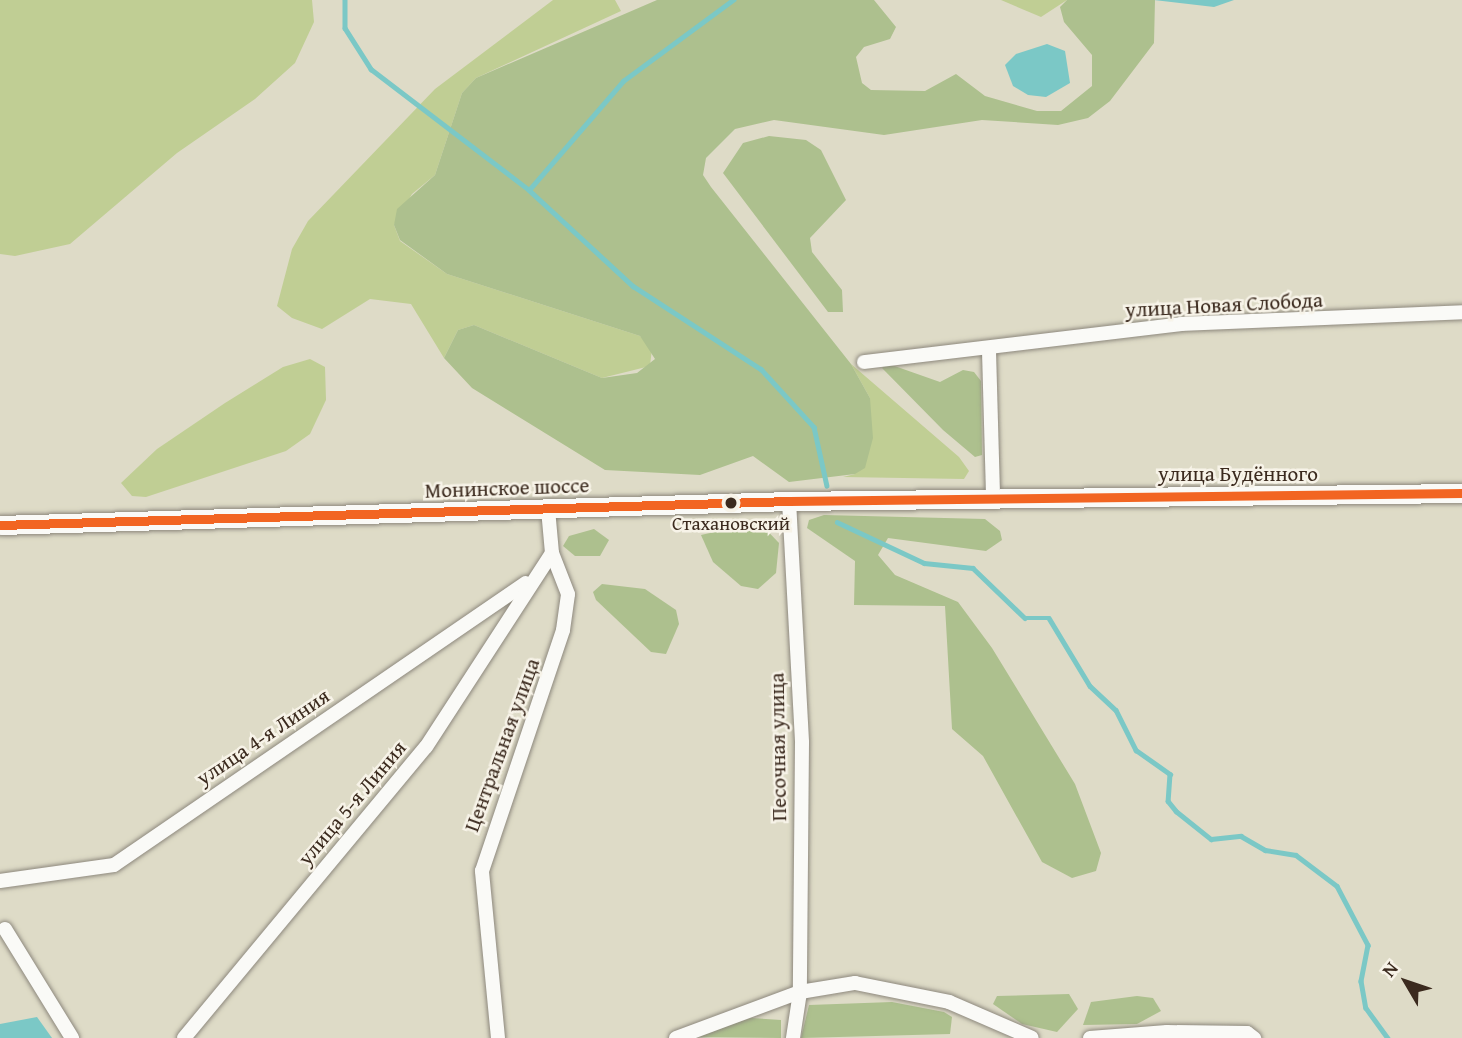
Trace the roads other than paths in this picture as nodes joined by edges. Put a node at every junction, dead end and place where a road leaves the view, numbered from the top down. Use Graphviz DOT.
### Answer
graph roads {
  1 [pos="1462,312"];
  2 [pos="989,351"];
  3 [pos="864,362"];
  4 [pos="1462,493"];
  5 [pos="1015,497"];
  6 [pos="993,498"];
  7 [pos="789,500"];
  8 [pos="548,509"];
  9 [pos="0,525"];
  10 [pos="552,553"];
  11 [pos="531,579"];
  12 [pos="0,881"];
  13 [pos="2,927"];
  14 [pos="800,992"];
  15 [pos="1251,1035"];
  16 [pos="72,1038"];
  17 [pos="184,1038"];
  18 [pos="498,1038"];
  19 [pos="676,1038"];
  20 [pos="793,1038"];
  21 [pos="1032,1038"];
  22 [pos="1090,1038"];
  1 -- 2 [label="street, улица Новая Слобода"];
  2 -- 3 [label="street, улица Новая Слобода"];
  2 -- 6 [label="street"];
  4 -- 5 [label="main road, улица Будённого"];
  5 -- 6 [label="main road, Монинское шоссе"];
  6 -- 7 [label="main road, Монинское шоссе"];
  7 -- 8 [label="main road, Монинское шоссе"];
  7 -- 14 [label="street, Песочная улица"];
  8 -- 9 [label="main road, Монинское шоссе"];
  8 -- 10 [label="street, Центральная улица"];
  10 -- 11 [label="street"];
  10 -- 18 [label="street, Центральная улица"];
  11 -- 12 [label="street, улица 4-я Линия"];
  11 -- 17 [label="street, улица 5-я Линия"];
  13 -- 16 [label="street"];
  14 -- 19 [label="street"];
  14 -- 20 [label="street, Песочная улица"];
  14 -- 21 [label="street"];
  15 -- 22 [label="street"];
}
